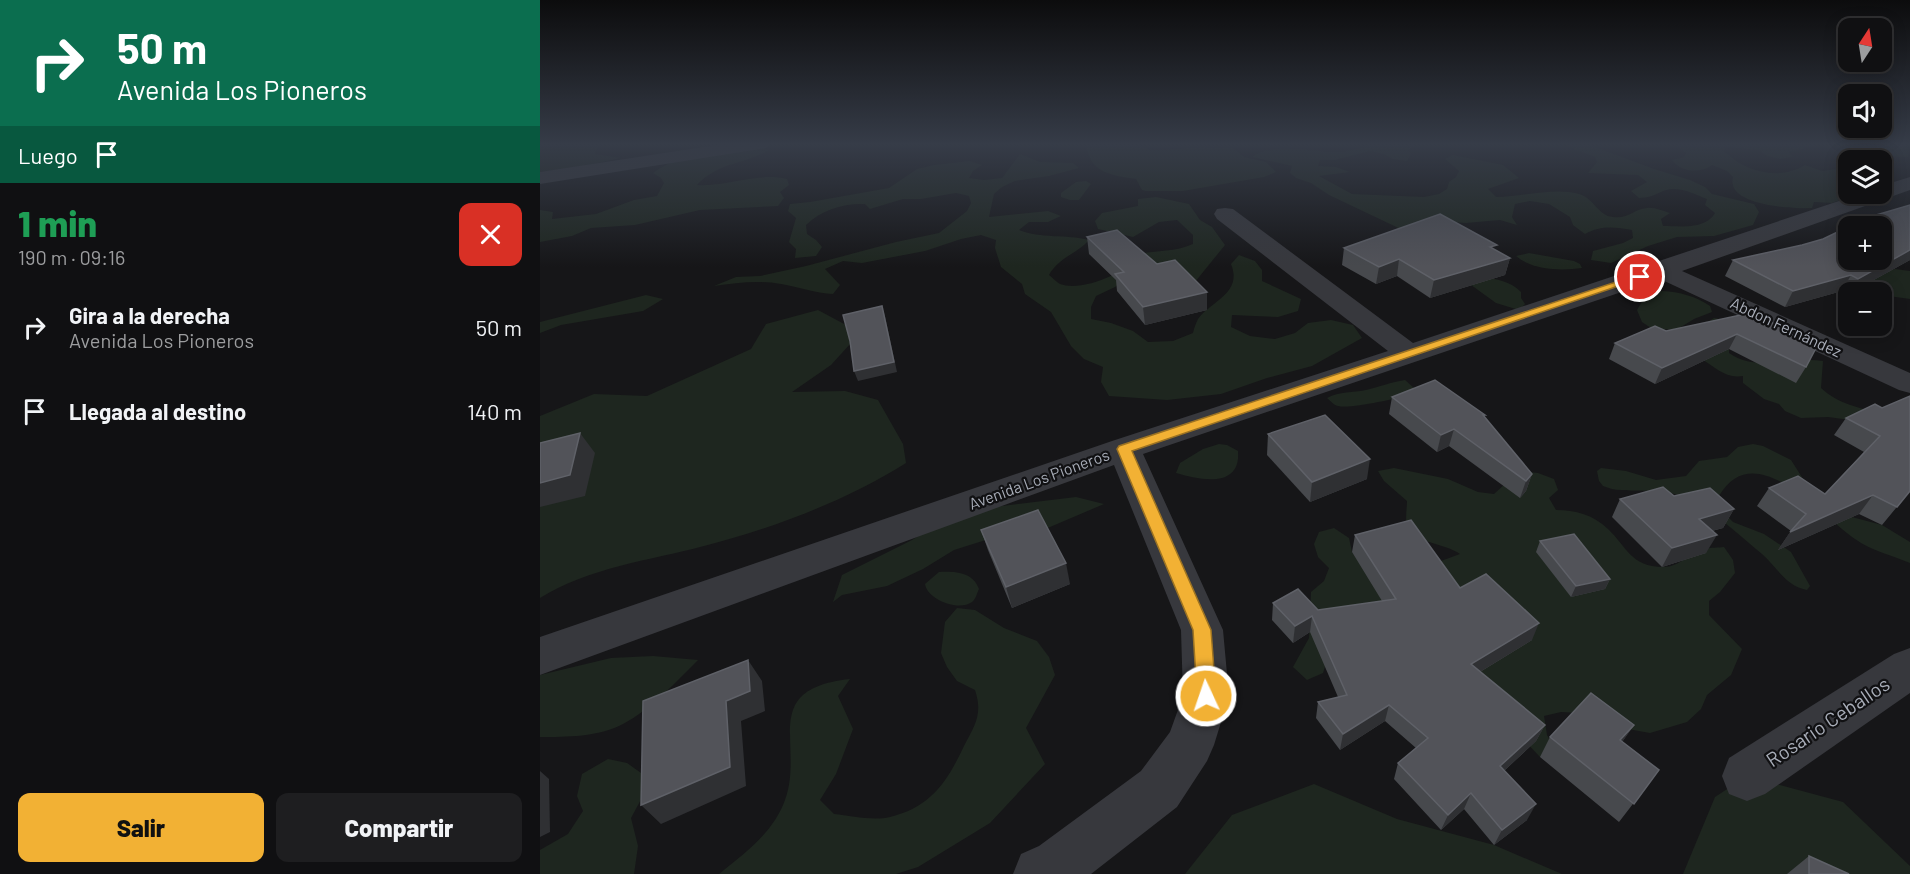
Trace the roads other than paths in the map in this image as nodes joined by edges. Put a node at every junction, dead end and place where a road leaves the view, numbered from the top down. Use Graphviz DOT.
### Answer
graph roads {
  1 [pos="1905,185"];
  2 [pos="1225,214"];
  3 [pos="1661,270"];
  4 [pos="1410,354"];
  5 [pos="1910,384"];
  6 [pos="1124,449"];
  7 [pos="540,656"];
  8 [pos="1910,668"];
  9 [pos="1747,776"];
  10 [pos="1041,874"];
  1 -- 3 [label="street, Avenida Los Pioneros"];
  2 -- 4 [label="street"];
  3 -- 4 [label="street, Avenida Los Pioneros"];
  3 -- 5 [label="street, Abdon Fernández"];
  4 -- 6 [label="street, Avenida Los Pioneros"];
  6 -- 7 [label="street, Avenida Los Pioneros"];
  6 -- 10 [label="street"];
  8 -- 9 [label="street, Rosario Ceballos"];
}
